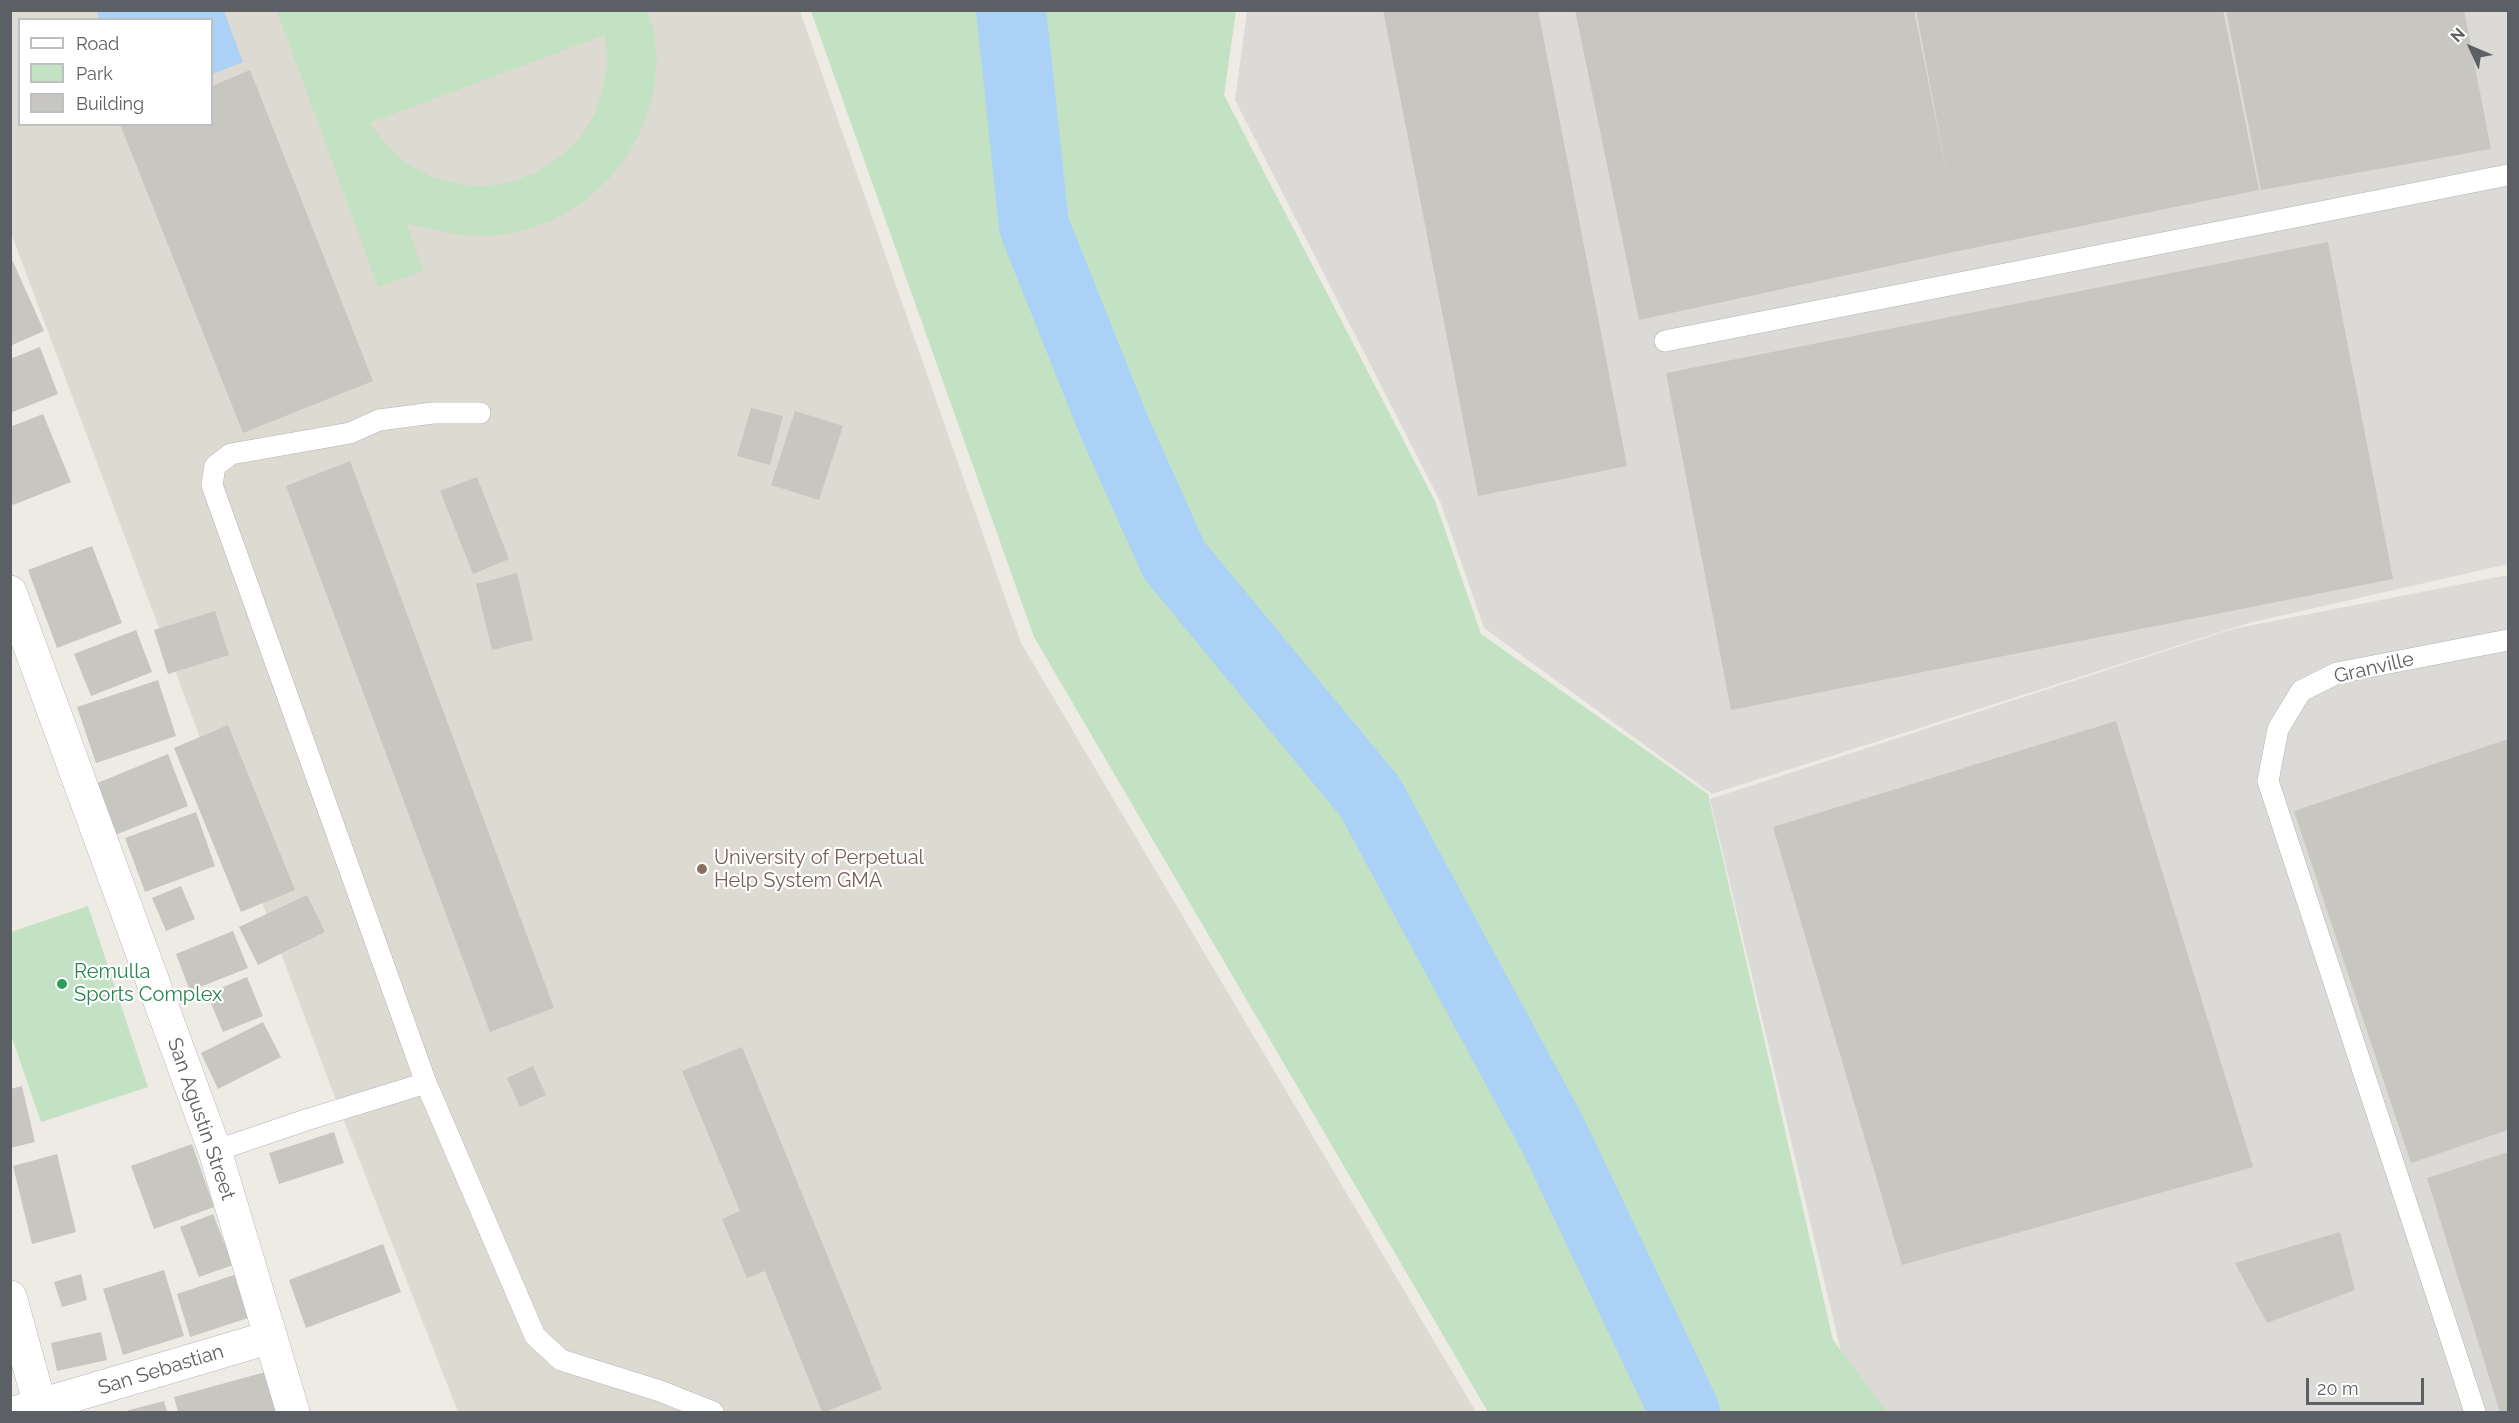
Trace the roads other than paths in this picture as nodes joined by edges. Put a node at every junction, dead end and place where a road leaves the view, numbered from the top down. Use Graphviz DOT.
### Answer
graph roads {
  1 [pos="2508,175"];
  2 [pos="1665,341"];
  3 [pos="480,413"];
  4 [pos="10,592"];
  5 [pos="2508,640"];
  6 [pos="426,1083"];
  7 [pos="215,1151"];
  8 [pos="10,1297"];
  9 [pos="271,1337"];
  10 [pos="33,1410"];
  11 [pos="293,1413"];
  12 [pos="713,1413"];
  13 [pos="2475,1413"];
  1 -- 2 [label="lane"];
  3 -- 6 [label="lane"];
  4 -- 7 [label="street, San Agustin Street"];
  5 -- 13 [label="lane, Granville"];
  6 -- 7 [label="lane"];
  6 -- 12 [label="lane"];
  7 -- 9 [label="street, San Agustin Street"];
  8 -- 10 [label="street"];
  9 -- 10 [label="street, San Sebastian"];
  9 -- 11 [label="street, San Agustin Street"];
}
